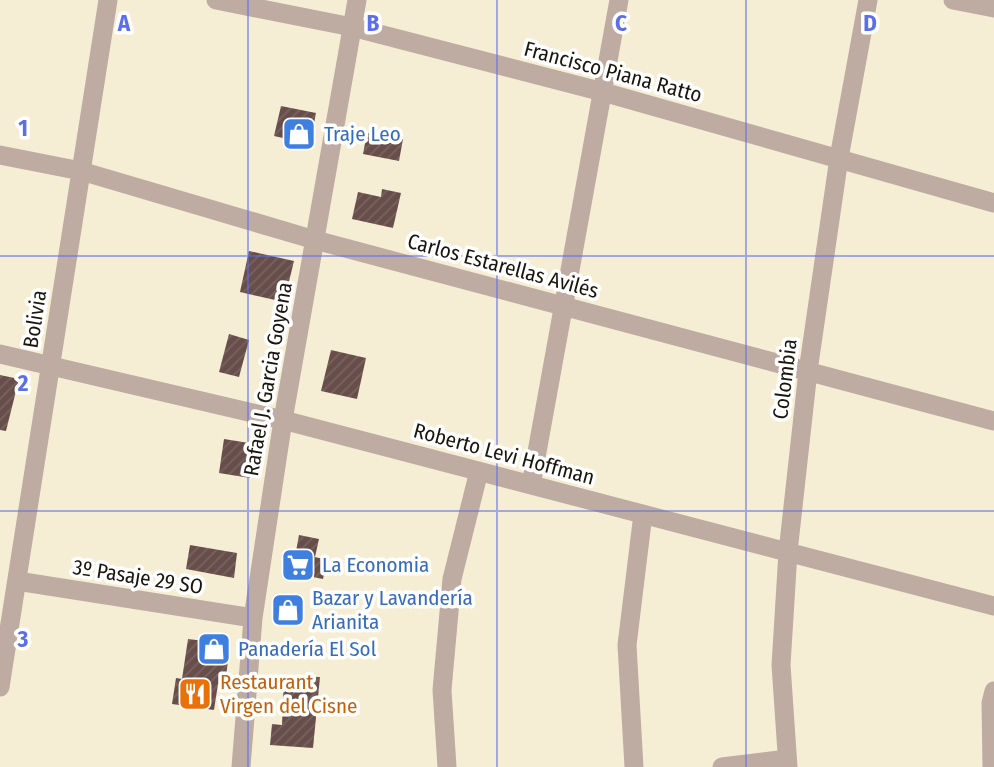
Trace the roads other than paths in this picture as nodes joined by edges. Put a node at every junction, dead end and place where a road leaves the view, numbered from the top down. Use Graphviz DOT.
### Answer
graph roads {
  1 [pos="108,0"];
  2 [pos="216,0"];
  3 [pos="357,0"];
  4 [pos="619,0"];
  5 [pos="868,0"];
  6 [pos="953,0"];
  7 [pos="994,8"];
  8 [pos="352,27"];
  9 [pos="603,92"];
  10 [pos="0,155"];
  11 [pos="839,158"];
  12 [pos="81,171"];
  13 [pos="994,203"];
  14 [pos="315,240"];
  15 [pos="564,306"];
  16 [pos="0,354"];
  17 [pos="51,366"];
  18 [pos="808,371"];
  19 [pos="283,420"];
  20 [pos="994,421"];
  21 [pos="479,471"];
  22 [pos="531,485"];
  23 [pos="643,514"];
  24 [pos="788,552"];
  25 [pos="17,581"];
  26 [pos="994,606"];
  27 [pos="253,618"];
  28 [pos="5,621"];
  29 [pos="0,687"];
  30 [pos="994,691"];
  31 [pos="788,763"];
  32 [pos="241,767"];
  33 [pos="447,767"];
  34 [pos="634,767"];
  35 [pos="722,767"];
  36 [pos="992,767"];
  1 -- 12 [label="street, Bolivia"];
  2 -- 8 [label="street, Francisco Piana Ratto"];
  3 -- 8 [label="street, Rafael J. Garcia Goyena"];
  4 -- 9 [label="street"];
  5 -- 11 [label="street, Colombia"];
  6 -- 7 [label="street"];
  8 -- 9 [label="street, Francisco Piana Ratto"];
  8 -- 14 [label="street, Rafael J. Garcia Goyena"];
  9 -- 11 [label="street, Francisco Piana Ratto"];
  9 -- 15 [label="street"];
  10 -- 12 [label="street, Carlos Estarellas Avilés"];
  11 -- 13 [label="street, Francisco Piana Ratto"];
  11 -- 18 [label="street, Colombia"];
  12 -- 14 [label="street, Carlos Estarellas Avilés"];
  12 -- 17 [label="street, Bolivia"];
  14 -- 15 [label="street, Carlos Estarellas Avilés"];
  14 -- 19 [label="street, Rafael J. Garcia Goyena"];
  15 -- 18 [label="street, Carlos Estarellas Avilés"];
  15 -- 22 [label="street"];
  16 -- 17 [label="street, Roberto Levi Hoffman"];
  17 -- 19 [label="street, Roberto Levi Hoffman"];
  17 -- 25 [label="street, Bolivia"];
  18 -- 20 [label="street, Carlos Estarellas Avilés"];
  18 -- 24 [label="street, Colombia"];
  19 -- 21 [label="street, Roberto Levi Hoffman"];
  19 -- 27 [label="street, Rafael J. Garcia Goyena"];
  21 -- 22 [label="street, Roberto Levi Hoffman"];
  21 -- 33 [label="street"];
  22 -- 23 [label="street, Roberto Levi Hoffman"];
  23 -- 24 [label="street, Roberto Levi Hoffman"];
  23 -- 34 [label="street"];
  24 -- 26 [label="street, Roberto Levi Hoffman"];
  24 -- 31 [label="street, Colombia"];
  25 -- 27 [label="street, 3º Pasaje 29 SO"];
  25 -- 28 [label="street, Bolivia"];
  27 -- 32 [label="street, Rafael J. Garcia Goyena"];
  28 -- 29 [label="street, Bolivia"];
  30 -- 36 [label="street"];
  31 -- 35 [label="street"];
}
